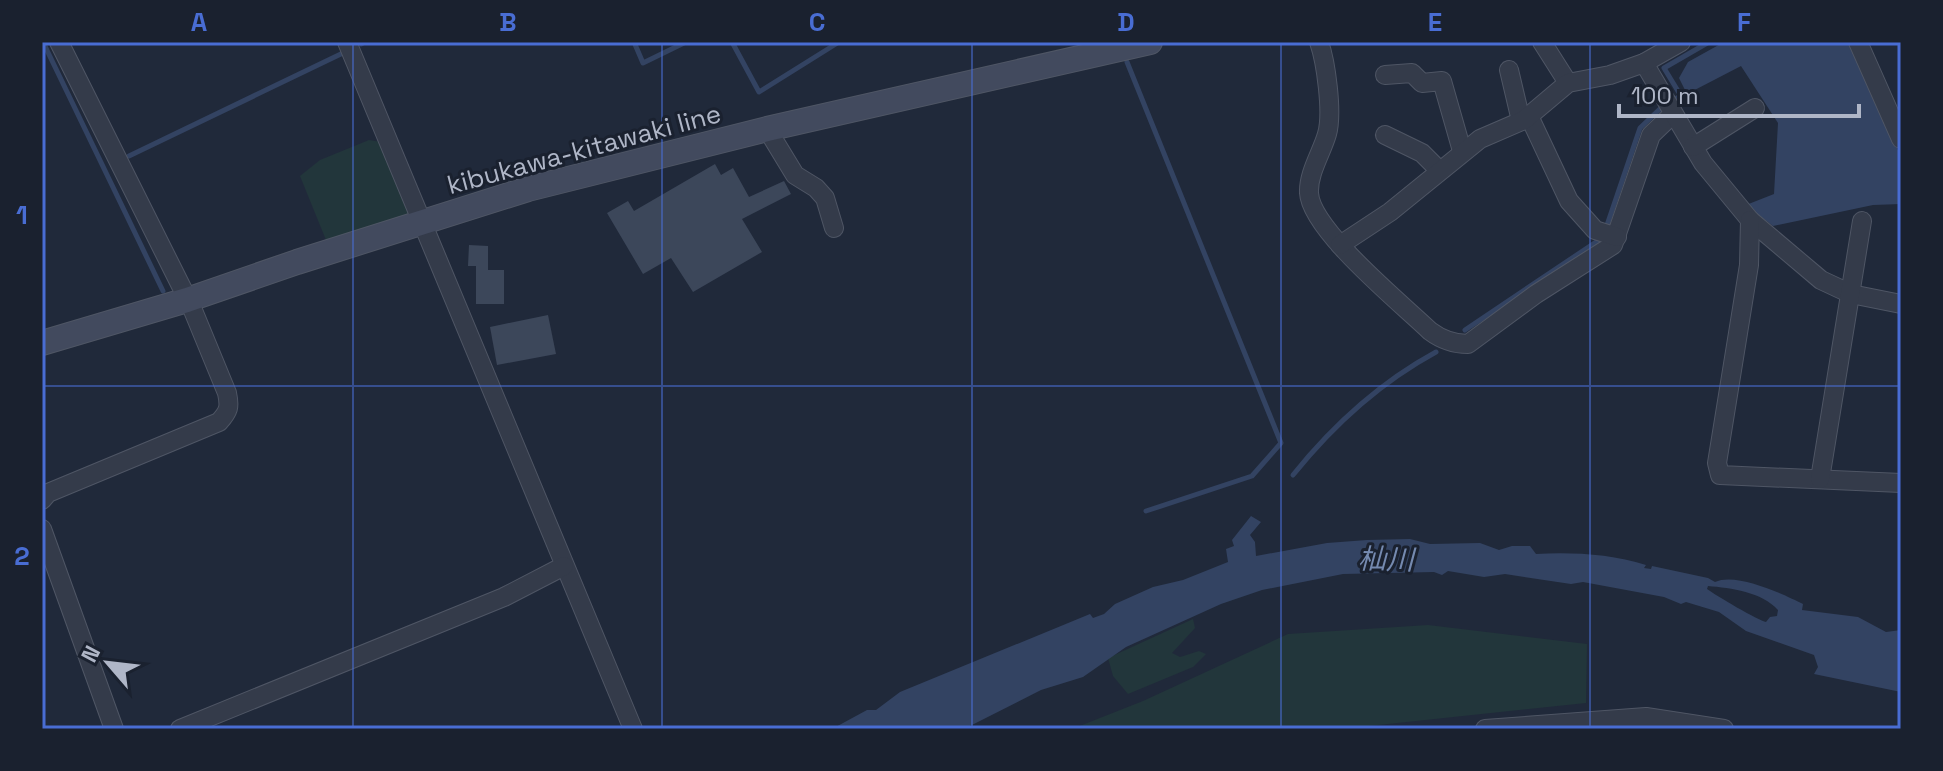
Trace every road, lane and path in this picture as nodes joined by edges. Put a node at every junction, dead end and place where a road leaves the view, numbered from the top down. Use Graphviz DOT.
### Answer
graph roads {
  1 [pos="59,42"];
  2 [pos="347,42"];
  3 [pos="1150,42"];
  4 [pos="1319,42"];
  5 [pos="1542,42"];
  6 [pos="1681,42"];
  7 [pos="1858,42"];
  8 [pos="1644,63"];
  9 [pos="1509,70"];
  10 [pos="1385,75"];
  11 [pos="1568,83"];
  12 [pos="1668,107"];
  13 [pos="1755,108"];
  14 [pos="1525,119"];
  15 [pos="767,129"];
  16 [pos="1385,135"];
  17 [pos="1901,139"];
  18 [pos="1693,147"];
  19 [pos="1462,151"];
  20 [pos="1439,170"];
  21 [pos="1750,220"];
  22 [pos="1862,221"];
  23 [pos="421,222"];
  24 [pos="834,228"];
  25 [pos="1617,237"];
  26 [pos="1340,245"];
  27 [pos="1851,294"];
  28 [pos="187,300"];
  29 [pos="1901,304"];
  30 [pos="42,343"];
  31 [pos="1820,479"];
  32 [pos="1901,483"];
  33 [pos="42,500"];
  34 [pos="44,542"];
  35 [pos="564,566"];
  36 [pos="114,729"];
  37 [pos="180,729"];
  38 [pos="633,729"];
  39 [pos="1485,729"];
  40 [pos="1724,729"];
  1 -- 28 [label="street"];
  2 -- 23 [label="street"];
  3 -- 15 [label="main road, kibukawa-kitawaki line"];
  4 -- 26 [label="street"];
  5 -- 11 [label="street"];
  6 -- 8 [label="street"];
  7 -- 17 [label="street"];
  8 -- 11 [label="street"];
  8 -- 12 [label="street"];
  9 -- 14 [label="street"];
  10 -- 19 [label="street"];
  11 -- 14 [label="street"];
  12 -- 18 [label="street"];
  12 -- 25 [label="street"];
  13 -- 18 [label="street"];
  14 -- 19 [label="street"];
  14 -- 25 [label="street"];
  15 -- 23 [label="main road, kibukawa-kitawaki line"];
  15 -- 24 [label="street"];
  16 -- 20 [label="street"];
  18 -- 21 [label="street"];
  19 -- 20 [label="street"];
  20 -- 26 [label="street"];
  21 -- 27 [label="street"];
  21 -- 31 [label="street"];
  22 -- 27 [label="street"];
  23 -- 28 [label="main road, kibukawa-kitawaki line"];
  23 -- 35 [label="street"];
  25 -- 26 [label="street"];
  27 -- 29 [label="street"];
  27 -- 31 [label="street"];
  28 -- 30 [label="main road, kibukawa-kitawaki line"];
  28 -- 33 [label="street"];
  31 -- 32 [label="street"];
  34 -- 36 [label="street"];
  35 -- 37 [label="street"];
  35 -- 38 [label="street"];
  39 -- 40 [label="street"];
}
